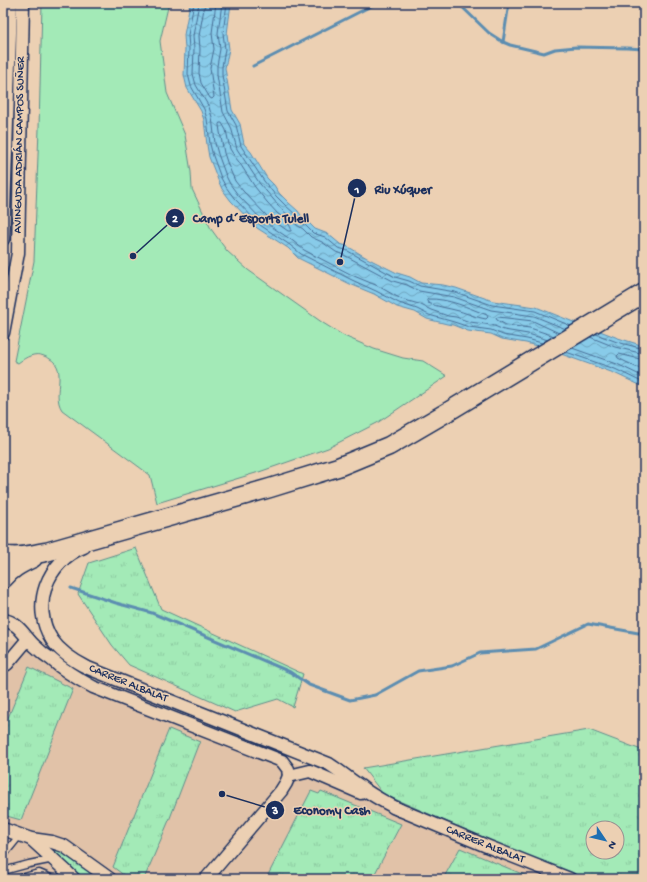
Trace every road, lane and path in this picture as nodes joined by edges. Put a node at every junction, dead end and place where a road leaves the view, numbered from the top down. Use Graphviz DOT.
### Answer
graph roads {
  1 [pos="10,3"];
  2 [pos="23,3"];
  3 [pos="6,47"];
  4 [pos="3,239"];
  5 [pos="644,293"];
  6 [pos="3,333"];
  7 [pos="178,514"];
  8 [pos="126,529"];
  9 [pos="3,541"];
  10 [pos="46,552"];
  11 [pos="3,555"];
  12 [pos="3,579"];
  13 [pos="3,620"];
  14 [pos="28,639"];
  15 [pos="3,662"];
  16 [pos="289,776"];
  17 [pos="400,810"];
  18 [pos="3,829"];
  19 [pos="25,837"];
  20 [pos="3,856"];
  21 [pos="54,859"];
  22 [pos="3,871"];
  23 [pos="17,879"];
  24 [pos="53,879"];
  25 [pos="74,879"];
  26 [pos="110,879"];
  27 [pos="206,879"];
  28 [pos="570,879"];
  1 -- 3 [label="street, AVINGUDA ADRIÁN CAMPOS SUÑER"];
  2 -- 6 [label="street, AVINGUDA ADRIÁN CAMPOS SUÑER"];
  3 -- 4 [label="street, AVINGUDA ADRIÁN CAMPOS SUÑER"];
  5 -- 7 [label="main road"];
  7 -- 8 [label="main road"];
  7 -- 17 [label="street, CARRER ALBALAT"];
  8 -- 9 [label="main road"];
  8 -- 10 [label="main road"];
  10 -- 11 [label="main road"];
  10 -- 12 [label="main road"];
  13 -- 14 [label="street, CARRER ALBALAT"];
  14 -- 15 [label="street"];
  14 -- 16 [label="street, CARRER ALBALAT"];
  16 -- 17 [label="street, CARRER ALBALAT"];
  16 -- 27 [label="street"];
  17 -- 28 [label="street, CARRER ALBALAT"];
  18 -- 19 [label="street"];
  19 -- 20 [label="lane"];
  19 -- 21 [label="street"];
  19 -- 26 [label="street"];
  21 -- 22 [label="lane"];
  21 -- 25 [label="street"];
  23 -- 24 [label="lane"];
}
